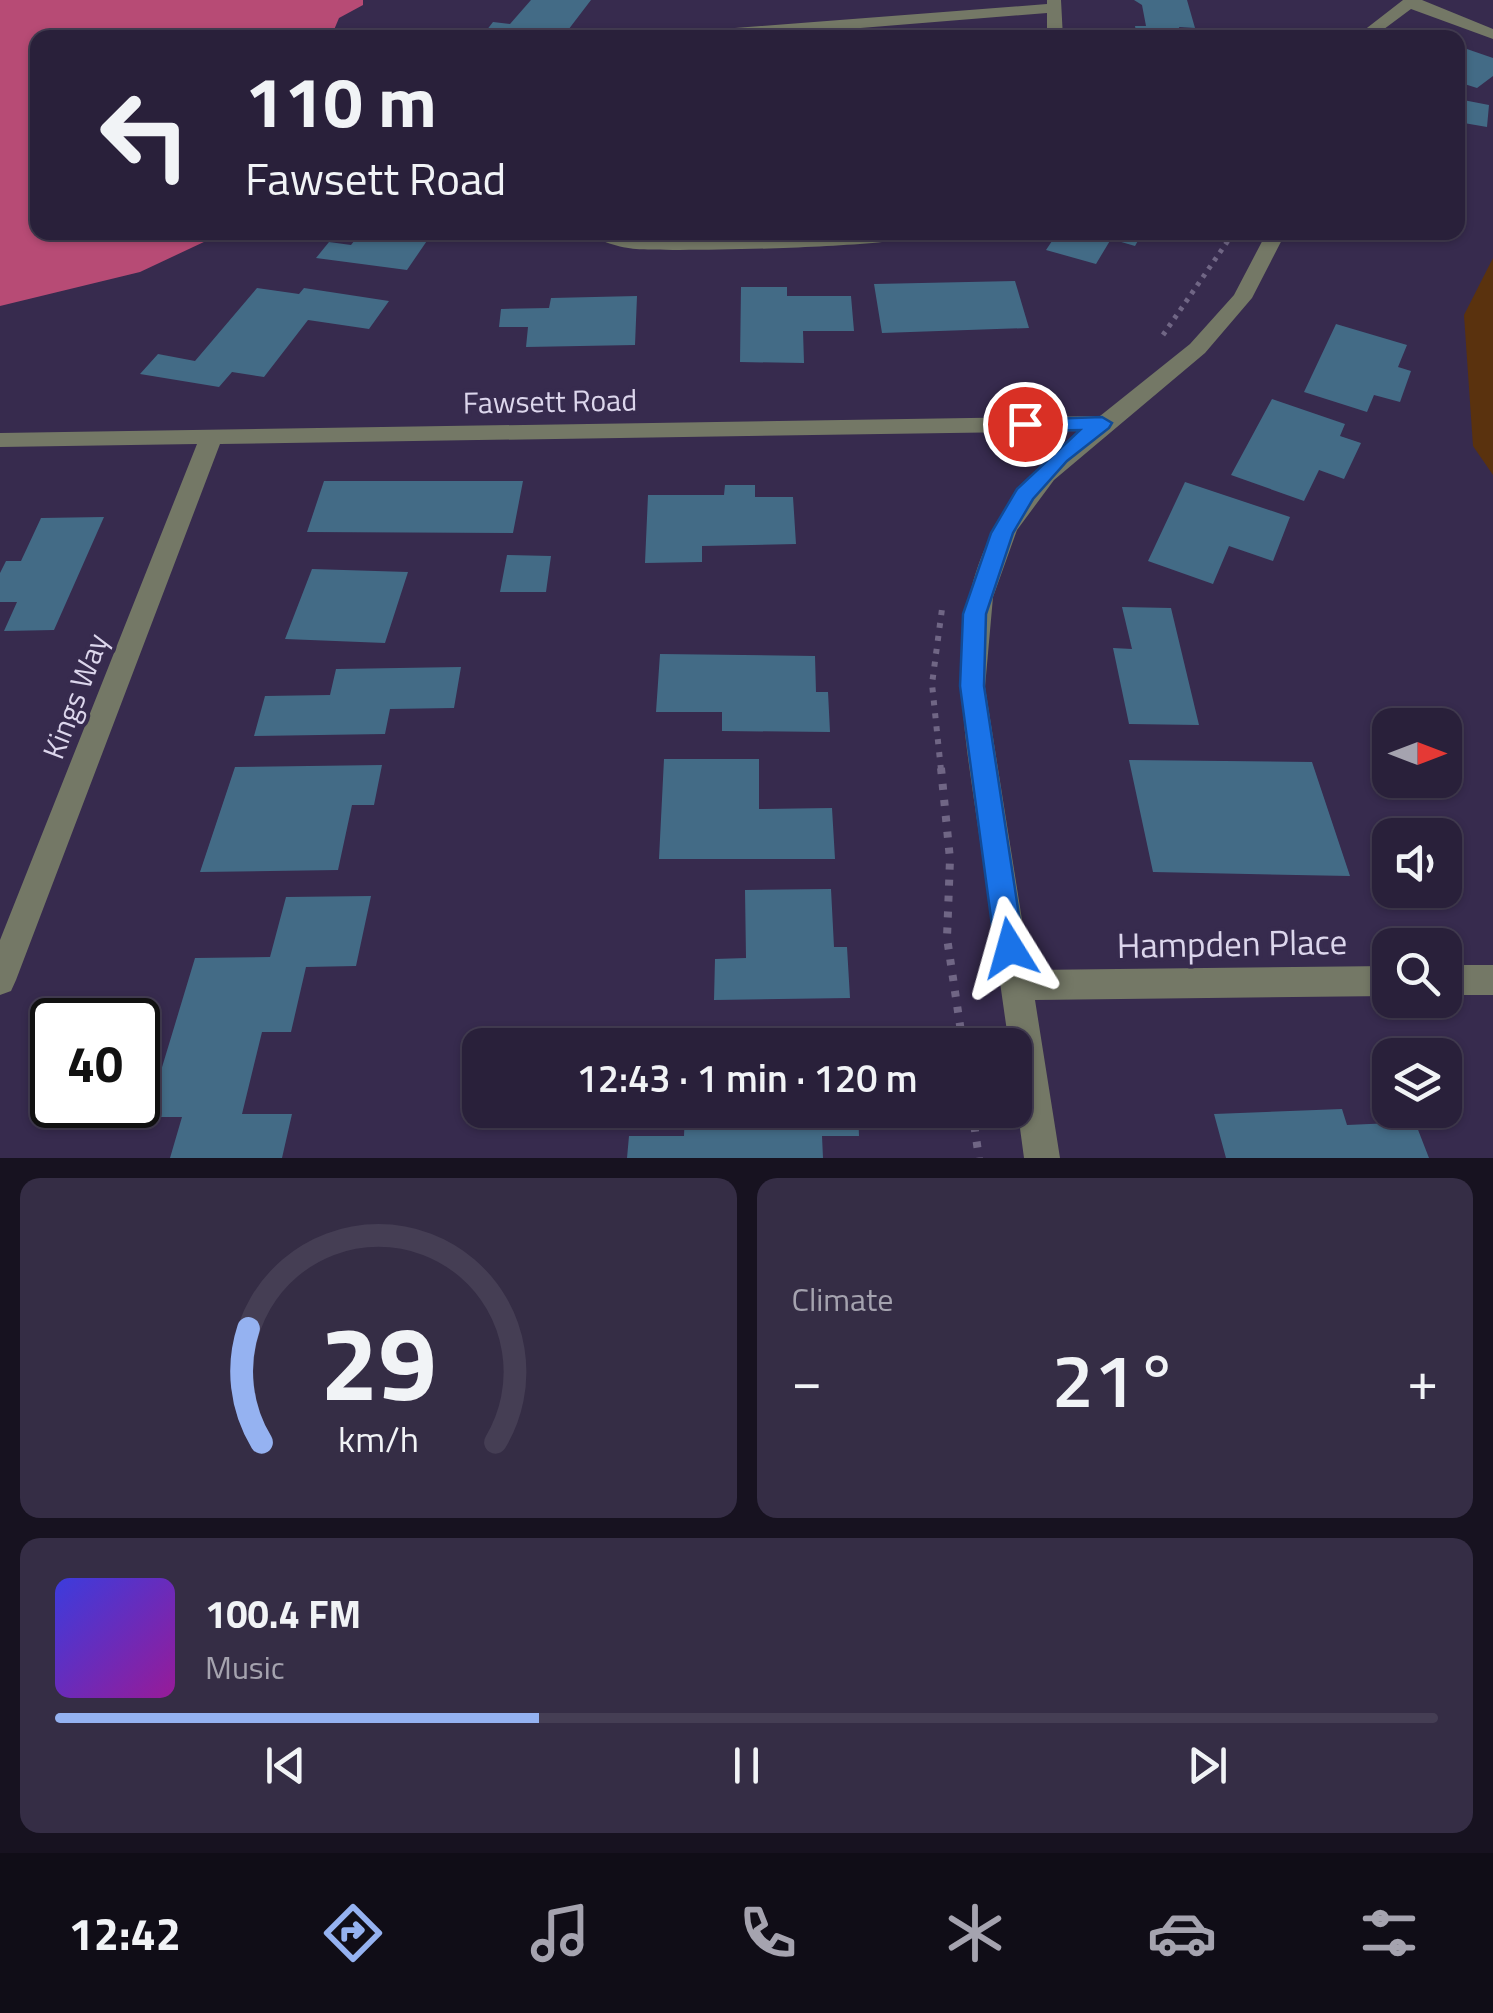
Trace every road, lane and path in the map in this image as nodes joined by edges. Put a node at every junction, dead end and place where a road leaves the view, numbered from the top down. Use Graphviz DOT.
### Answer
graph roads {
  1 [pos="1412,2"];
  2 [pos="1055,4"];
  3 [pos="761,30"];
  4 [pos="1055,30"];
  5 [pos="1372,30"];
  6 [pos="1493,34"];
  7 [pos="621,240"];
  8 [pos="818,240"];
  9 [pos="1273,240"];
  10 [pos="1102,423"];
  11 [pos="212,435"];
  12 [pos="0,440"];
  13 [pos="0,980"];
  14 [pos="1462,980"];
  15 [pos="1493,980"];
  16 [pos="1372,981"];
  17 [pos="1015,986"];
  18 [pos="975,1128"];
  19 [pos="979,1158"];
  20 [pos="1042,1158"];
  1 -- 5 [label="street"];
  1 -- 6 [label="street"];
  2 -- 3 [label="street"];
  2 -- 4 [label="street"];
  7 -- 8 [label="street"];
  9 -- 10 [label="street"];
  10 -- 11 [label="street, Fawsett Road"];
  10 -- 17 [label="street"];
  11 -- 12 [label="street, Fawsett Road"];
  11 -- 13 [label="street, Kings Way"];
  14 -- 15 [label="street"];
  16 -- 17 [label="street, Hampden Place"];
  17 -- 20 [label="street"];
  18 -- 19 [label="path"];
}
